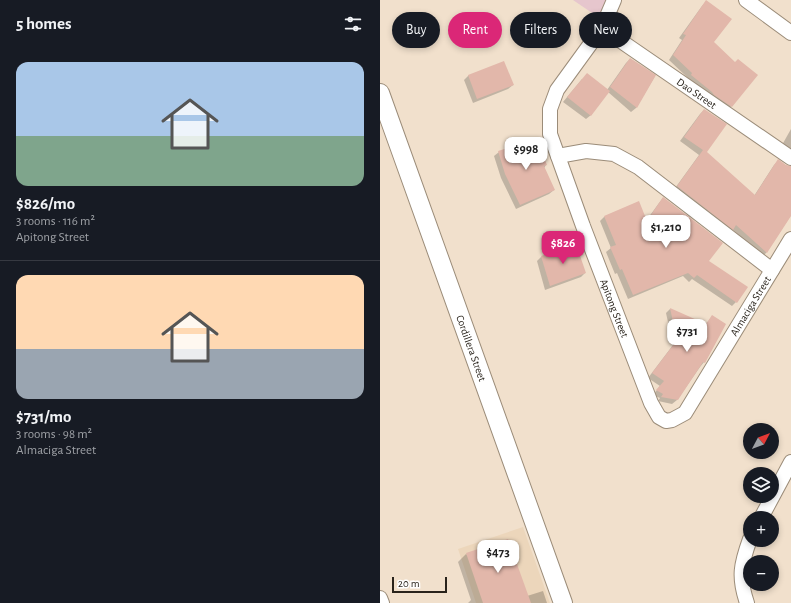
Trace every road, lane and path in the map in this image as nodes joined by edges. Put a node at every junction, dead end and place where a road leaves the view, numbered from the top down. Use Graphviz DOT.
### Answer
graph roads {
  1 [pos="614,0"];
  2 [pos="746,0"];
  3 [pos="609,12"];
  4 [pos="791,33"];
  5 [pos="587,48"];
  6 [pos="631,48"];
  7 [pos="380,93"];
  8 [pos="558,156"];
  9 [pos="791,158"];
  10 [pos="791,239"];
  11 [pos="772,270"];
  12 [pos="685,413"];
  13 [pos="791,462"];
  14 [pos="765,511"];
  15 [pos="747,547"];
  16 [pos="380,598"];
  17 [pos="381,603"];
  18 [pos="563,603"];
  19 [pos="747,603"];
  1 -- 3 [label="street, Apitong Street"];
  2 -- 4 [label="street"];
  5 -- 8 [label="street, Apitong Street"];
  6 -- 9 [label="street, Dao Street"];
  7 -- 18 [label="street, Cordillera Street"];
  8 -- 11 [label="street"];
  8 -- 12 [label="street, Apitong Street"];
  10 -- 11 [label="street, Almaciga Street"];
  11 -- 12 [label="street, Almaciga Street"];
  13 -- 14 [label="street"];
  15 -- 19 [label="street"];
  16 -- 17 [label="street"];
}
